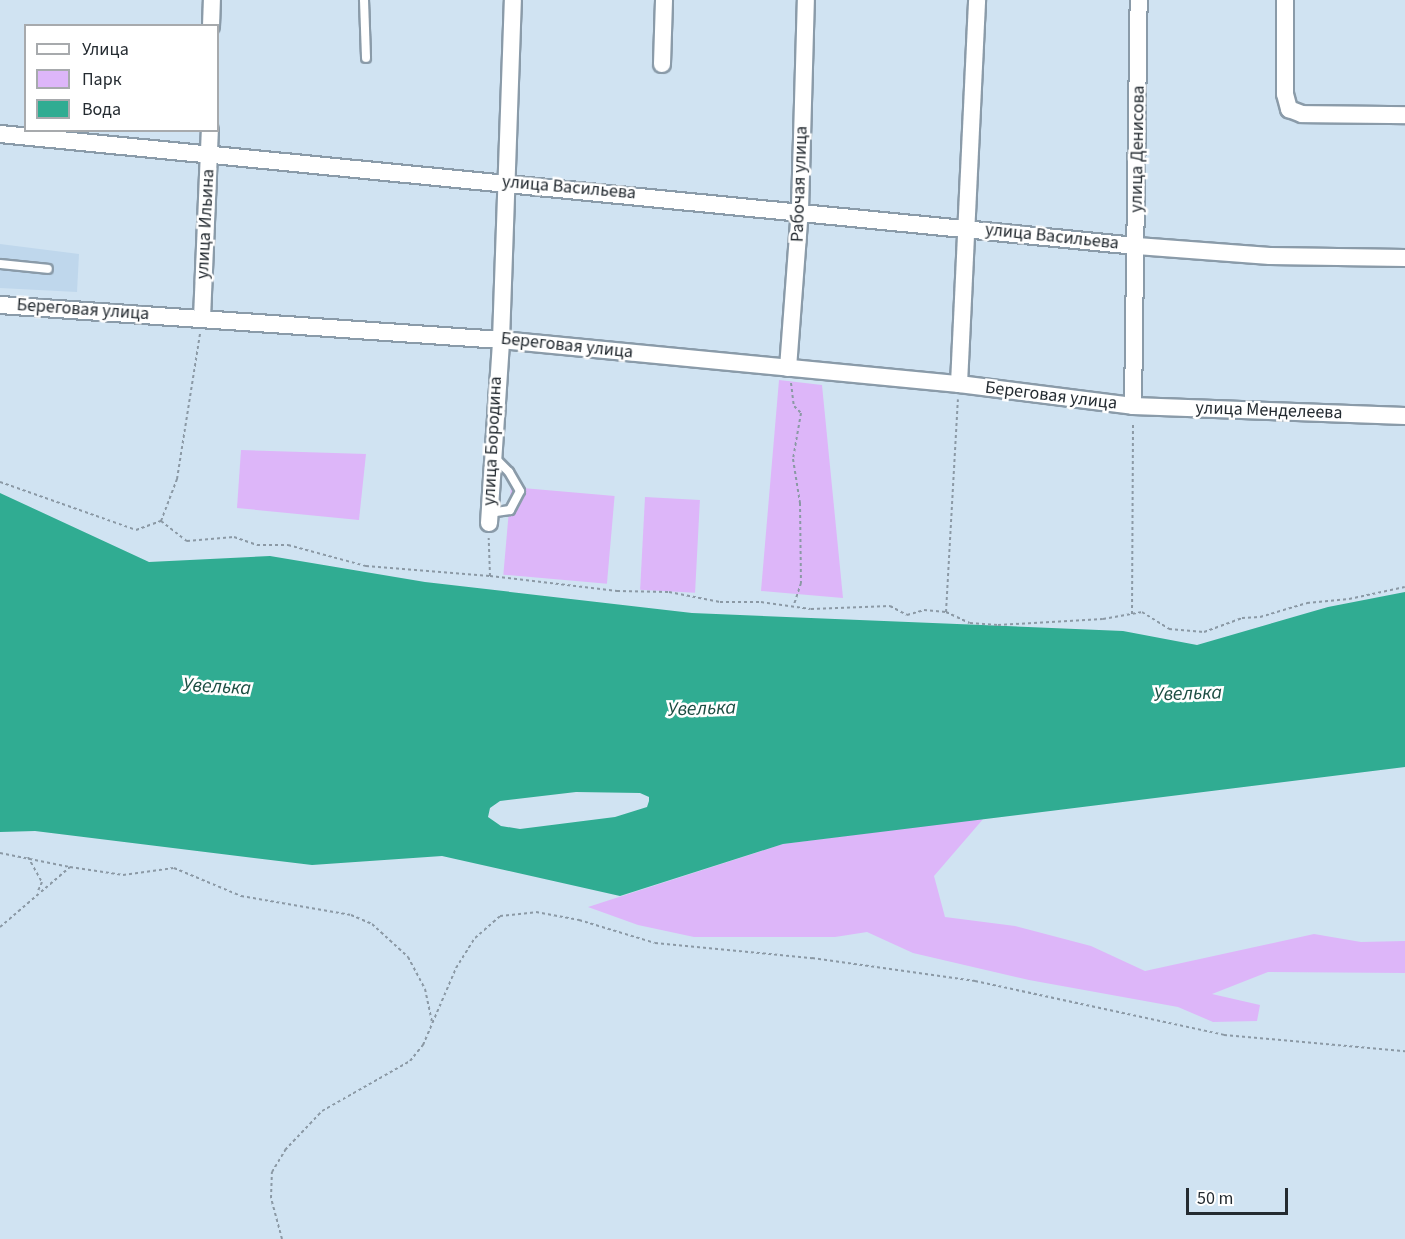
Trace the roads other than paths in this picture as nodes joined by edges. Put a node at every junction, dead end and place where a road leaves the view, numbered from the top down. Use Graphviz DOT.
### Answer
graph roads {
  1 [pos="212,0"];
  2 [pos="364,0"];
  3 [pos="513,0"];
  4 [pos="664,0"];
  5 [pos="806,0"];
  6 [pos="977,0"];
  7 [pos="1139,0"];
  8 [pos="1285,0"];
  9 [pos="211,24"];
  10 [pos="366,58"];
  11 [pos="662,64"];
  12 [pos="1405,115"];
  13 [pos="210,132"];
  14 [pos="0,134"];
  15 [pos="210,154"];
  16 [pos="507,182"];
  17 [pos="800,210"];
  18 [pos="966,229"];
  19 [pos="1137,246"];
  20 [pos="1405,258"];
  21 [pos="0,264"];
  22 [pos="48,269"];
  23 [pos="0,305"];
  24 [pos="202,318"];
  25 [pos="501,340"];
  26 [pos="788,368"];
  27 [pos="958,384"];
  28 [pos="1133,406"];
  29 [pos="1405,416"];
  30 [pos="492,455"];
  31 [pos="489,506"];
  32 [pos="489,523"];
  1 -- 9 [label="street"];
  2 -- 10 [label="lane"];
  3 -- 16 [label="street, улица Бородина"];
  4 -- 11 [label="street"];
  5 -- 17 [label="street, Рабочая улица"];
  6 -- 18 [label="street"];
  7 -- 19 [label="street, улица Денисова"];
  8 -- 12 [label="street"];
  13 -- 15 [label="street, улица Ильина"];
  14 -- 15 [label="street, улица Васильева"];
  15 -- 16 [label="street, улица Васильева"];
  15 -- 24 [label="street, улица Ильина"];
  16 -- 17 [label="street, улица Васильева"];
  16 -- 25 [label="street, улица Бородина"];
  17 -- 18 [label="street, улица Васильева"];
  17 -- 26 [label="street, Рабочая улица"];
  18 -- 19 [label="street, улица Васильева"];
  18 -- 27 [label="street"];
  19 -- 20 [label="street"];
  19 -- 28 [label="street, улица Денисова"];
  21 -- 22 [label="lane"];
  23 -- 24 [label="street, Береговая улица"];
  24 -- 25 [label="street, Береговая улица"];
  25 -- 26 [label="street, Береговая улица"];
  25 -- 30 [label="street, улица Бородина"];
  26 -- 27 [label="street, Береговая улица"];
  27 -- 28 [label="street, Береговая улица"];
  28 -- 29 [label="street, улица Менделеева"];
  30 -- 31 [label="street, улица Бородина"];
  30 -- 31 [label="lane"];
  31 -- 32 [label="street, улица Бородина"];
}
